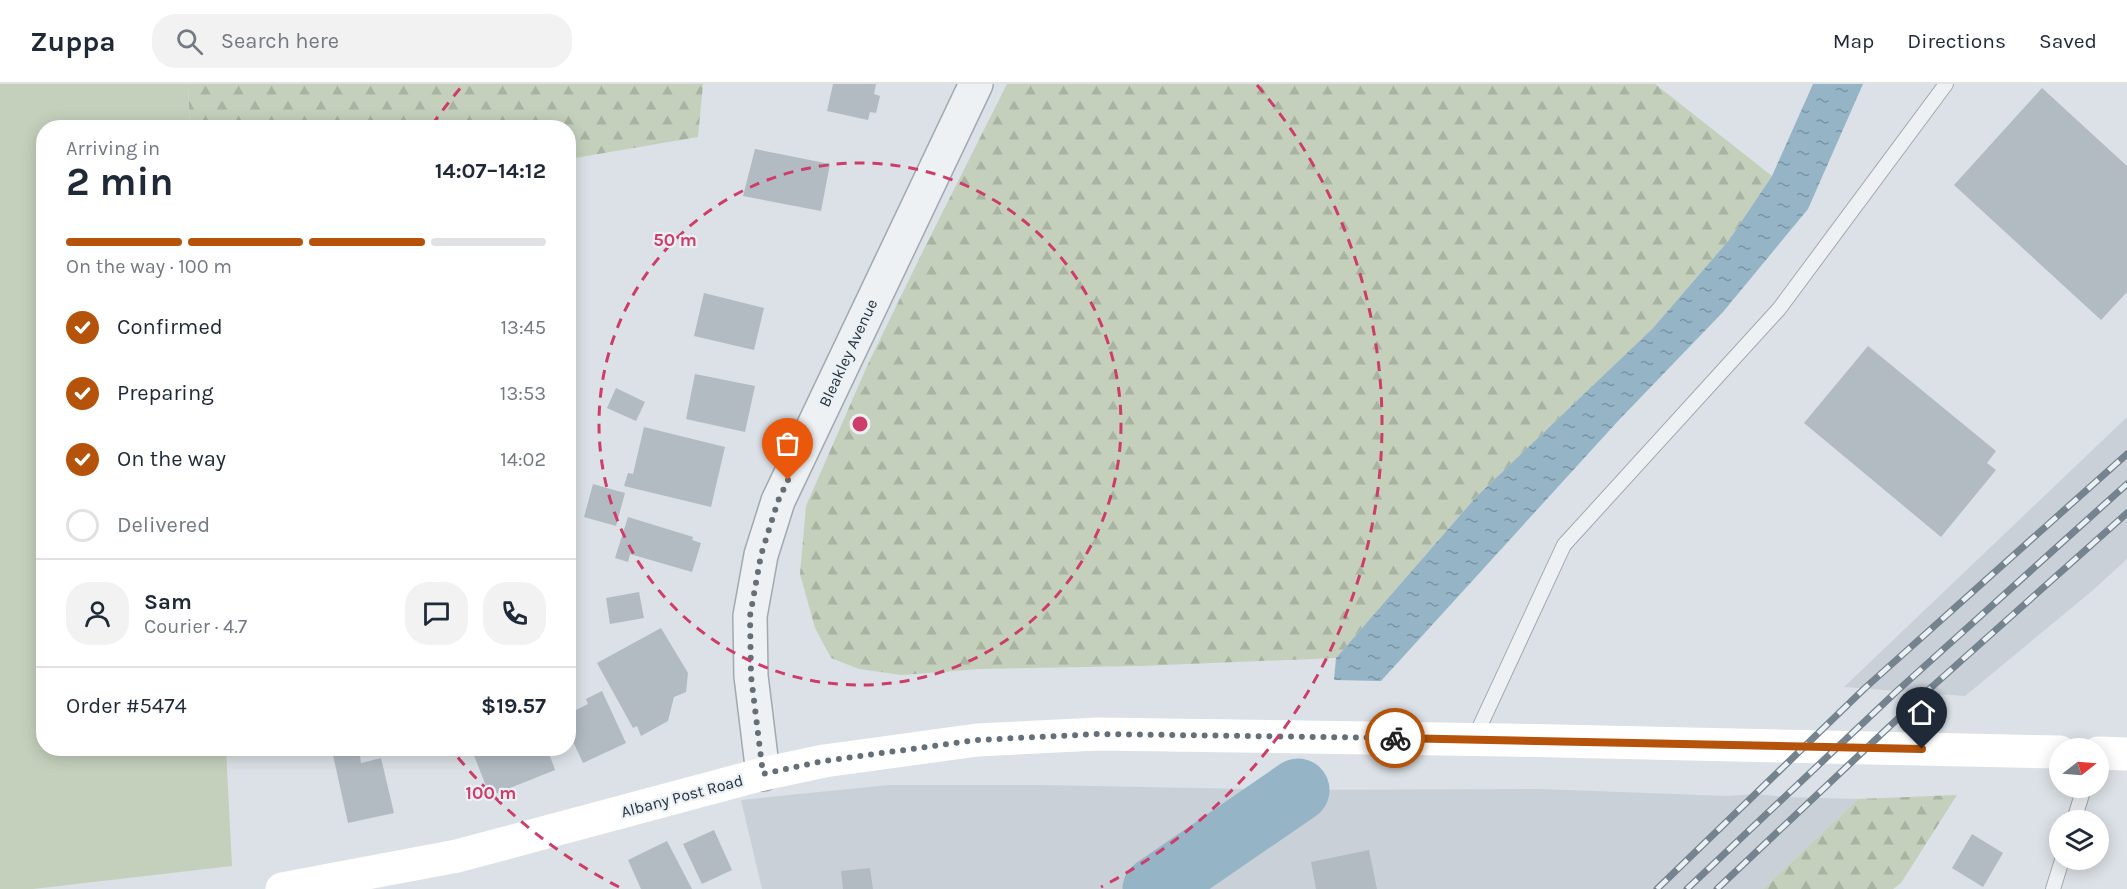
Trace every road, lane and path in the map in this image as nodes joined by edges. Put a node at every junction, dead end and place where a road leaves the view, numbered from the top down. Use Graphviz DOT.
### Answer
graph roads {
  1 [pos="976,84"];
  2 [pos="1946,84"];
  3 [pos="1474,739"];
  4 [pos="2049,752"];
  5 [pos="2109,753"];
  6 [pos="2127,754"];
  7 [pos="763,774"];
  8 [pos="2059,870"];
  9 [pos="282,889"];
  10 [pos="2053,889"];
  1 -- 7 [label="street, Bleakley Avenue"];
  2 -- 3 [label="lane"];
  3 -- 4 [label="main road, Albany Post Road"];
  3 -- 7 [label="main road, Albany Post Road"];
  5 -- 6 [label="main road"];
  7 -- 9 [label="main road, Albany Post Road"];
  8 -- 10 [label="lane"];
}
